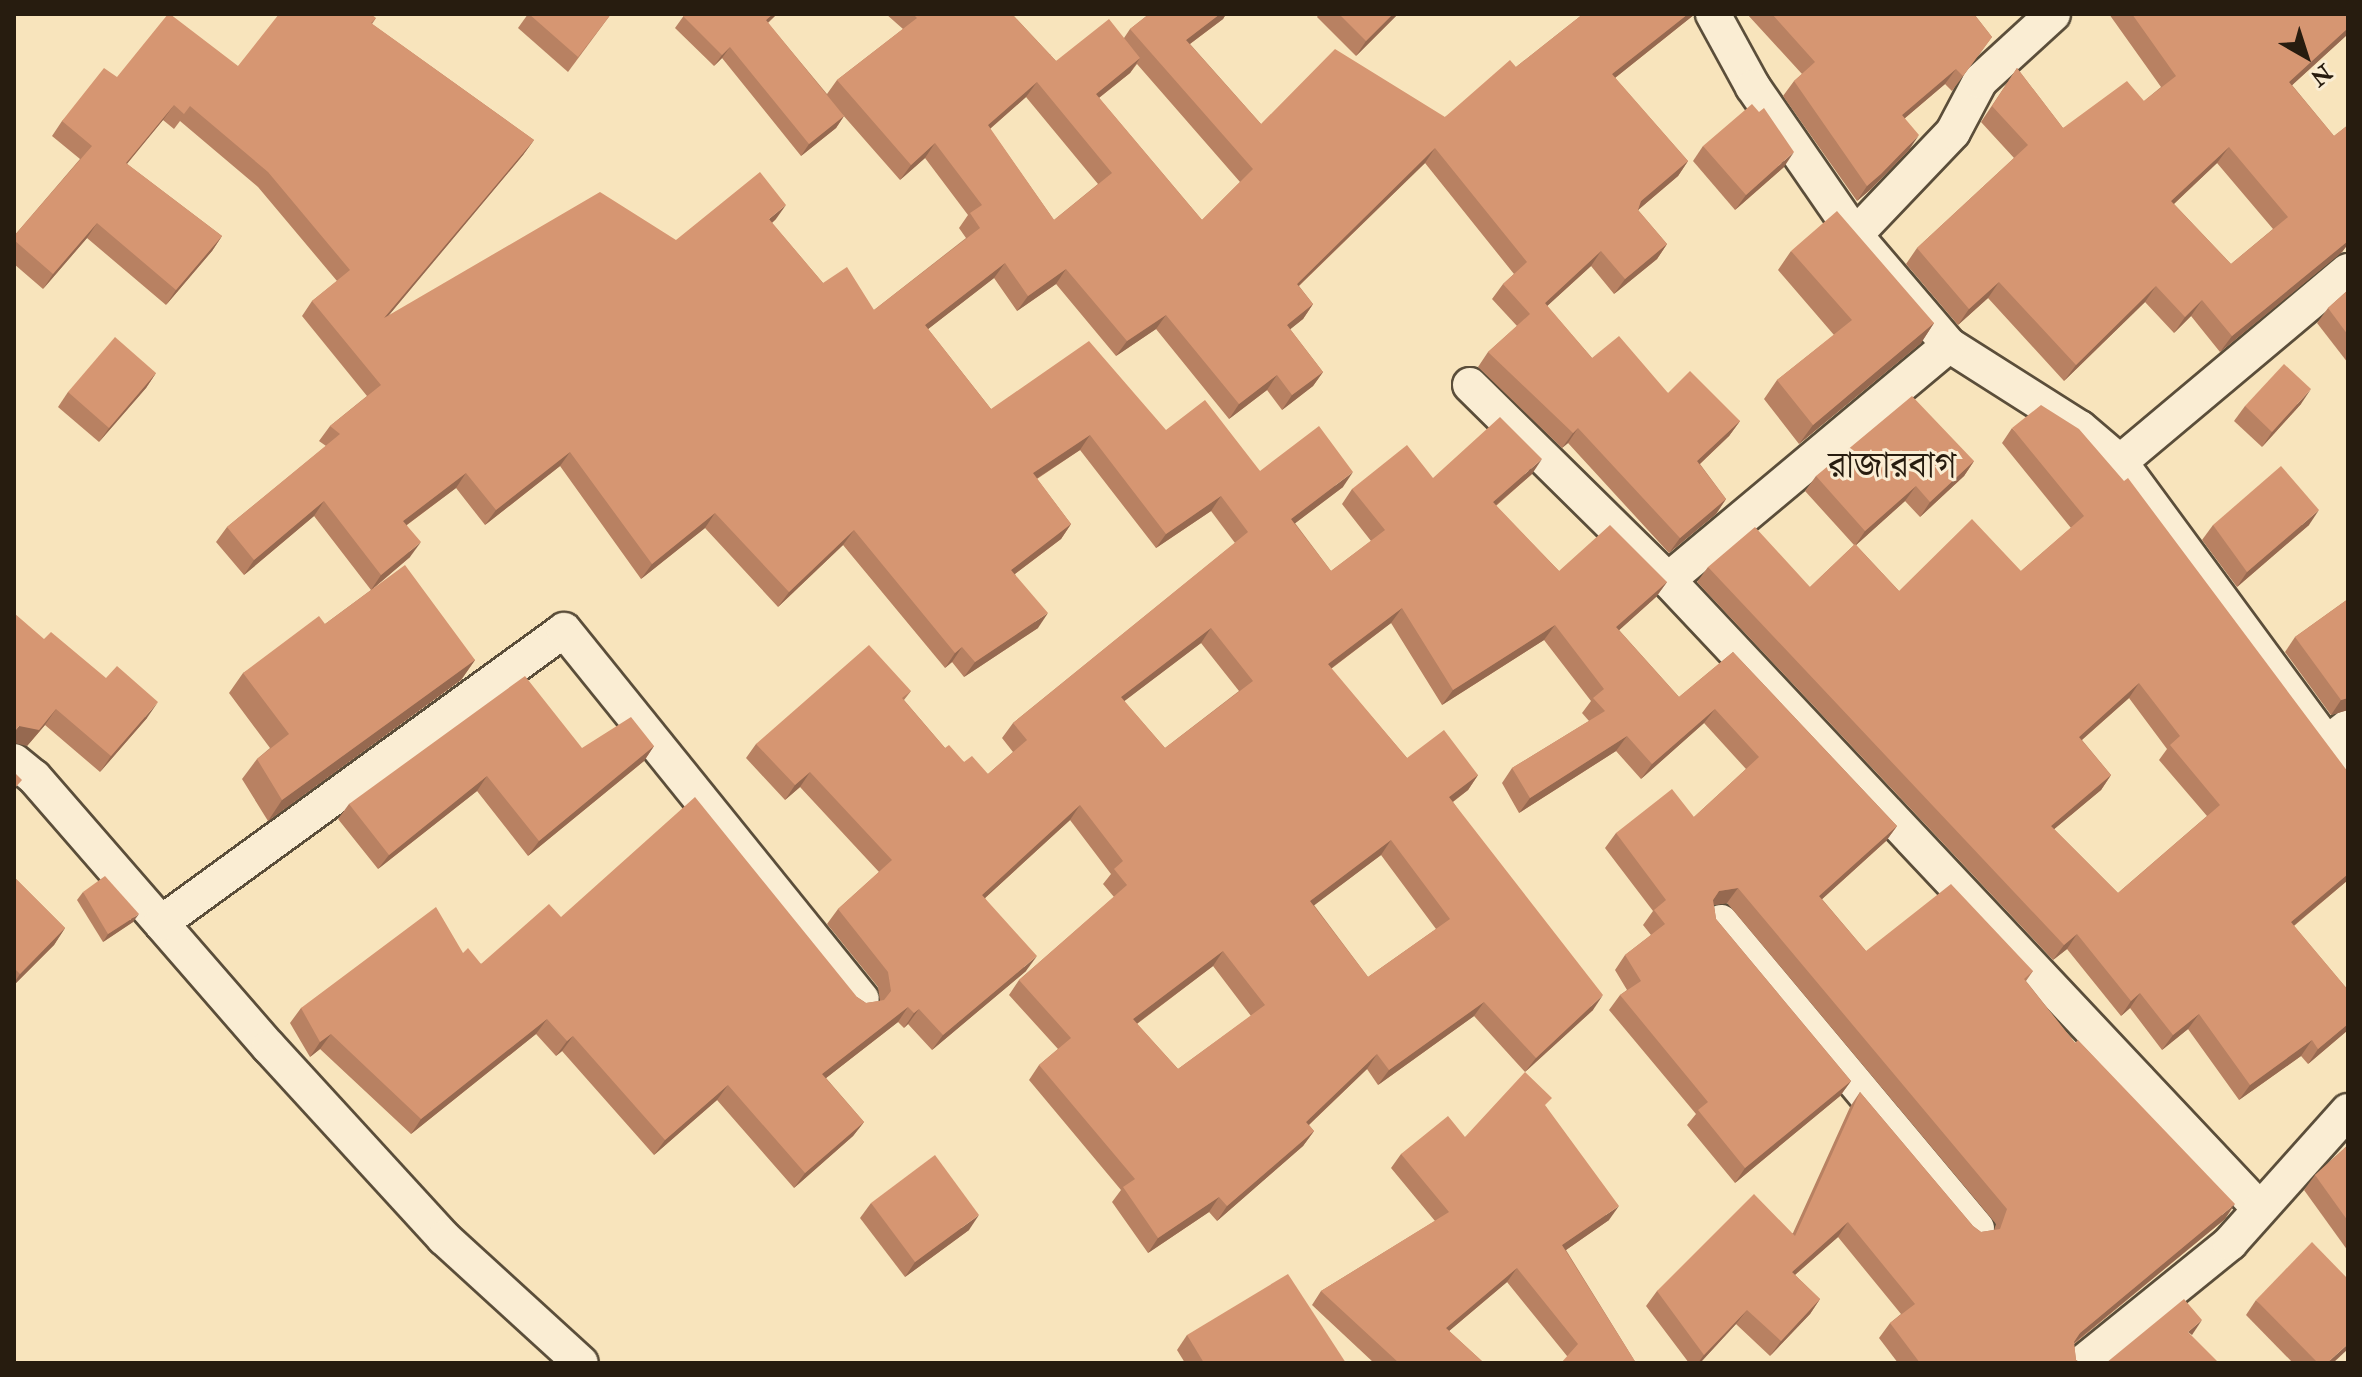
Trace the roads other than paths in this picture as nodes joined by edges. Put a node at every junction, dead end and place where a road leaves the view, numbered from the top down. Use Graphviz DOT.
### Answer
graph roads {
  1 [pos="1713,14"];
  2 [pos="2053,14"];
  3 [pos="1855,235"];
  4 [pos="2348,271"];
  5 [pos="1949,345"];
  6 [pos="1470,385"];
  7 [pos="2120,462"];
  8 [pos="1668,580"];
  9 [pos="2337,736"];
  10 [pos="14,761"];
  11 [pos="2348,772"];
  12 [pos="1721,922"];
  13 [pos="161,923"];
  14 [pos="862,999"];
  15 [pos="2348,1111"];
  16 [pos="2258,1207"];
  17 [pos="1977,1228"];
  18 [pos="581,1363"];
  19 [pos="2082,1363"];
  1 -- 3 [label="street"];
  2 -- 3 [label="street"];
  3 -- 5 [label="street"];
  4 -- 7 [label="street"];
  5 -- 7 [label="street"];
  5 -- 8 [label="street"];
  6 -- 8 [label="street"];
  7 -- 9 [label="street"];
  8 -- 16 [label="street"];
  9 -- 11 [label="street"];
  10 -- 13 [label="street"];
  12 -- 17 [label="street"];
  13 -- 14 [label="street"];
  13 -- 18 [label="street"];
  15 -- 16 [label="street"];
  16 -- 19 [label="street"];
}
